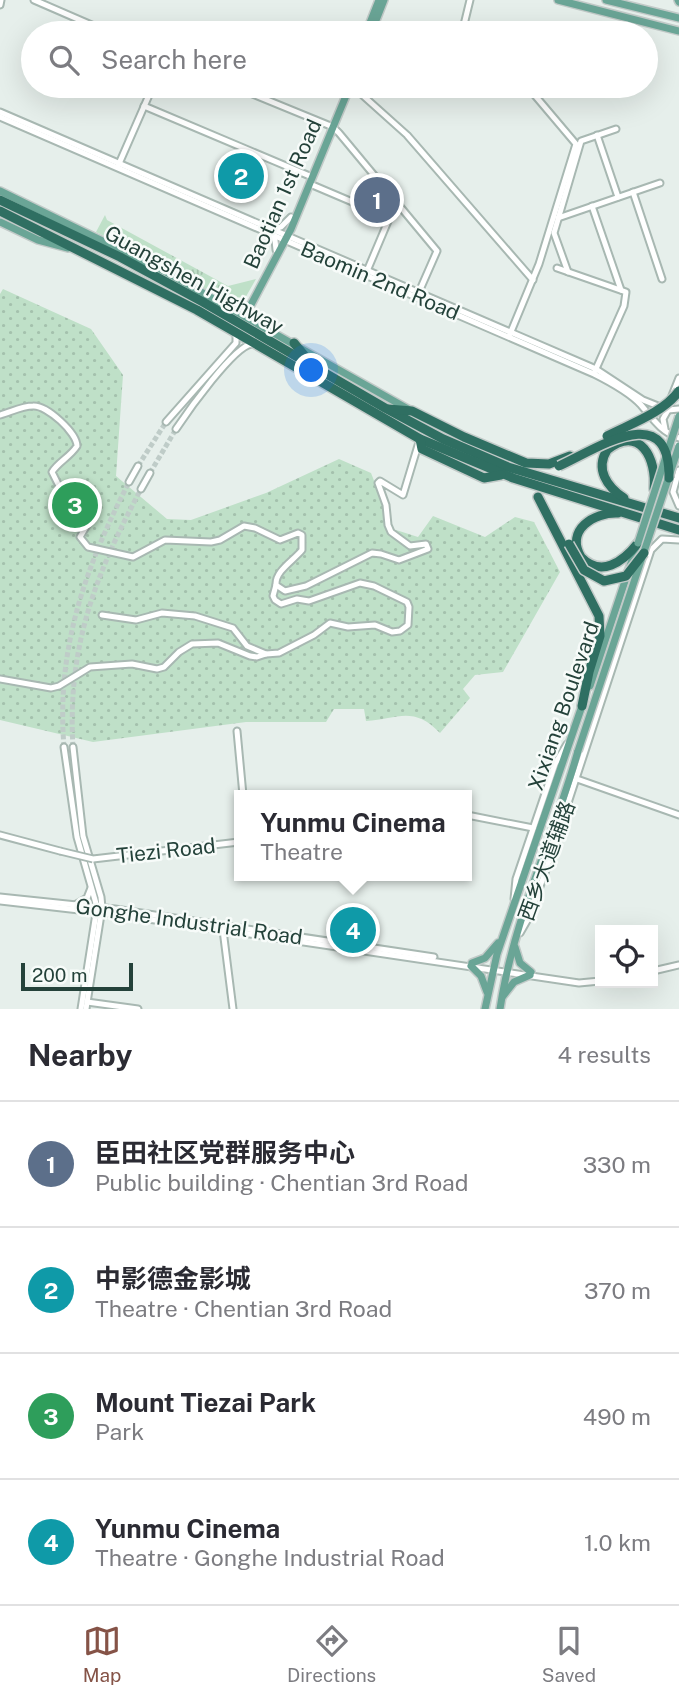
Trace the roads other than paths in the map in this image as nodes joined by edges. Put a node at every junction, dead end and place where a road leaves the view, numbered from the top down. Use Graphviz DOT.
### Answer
graph roads {
  1 [pos="34,0"];
  2 [pos="379,0"];
  3 [pos="384,0"];
  4 [pos="470,0"];
  5 [pos="558,0"];
  6 [pos="606,0"];
  7 [pos="679,18"];
  8 [pos="82,21"];
  9 [pos="371,21"];
  10 [pos="376,21"];
  11 [pos="465,21"];
  12 [pos="640,21"];
  13 [pos="658,26"];
  14 [pos="679,31"];
  15 [pos="148,98"];
  16 [pos="262,98"];
  17 [pos="343,98"];
  18 [pos="366,98"];
  19 [pos="537,98"];
  20 [pos="144,106"];
  21 [pos="0,115"];
  22 [pos="331,126"];
  23 [pos="616,129"];
  24 [pos="597,135"];
  25 [pos="118,165"];
  26 [pos="310,179"];
  27 [pos="660,183"];
  28 [pos="0,191"];
  29 [pos="633,192"];
  30 [pos="618,197"];
  31 [pos="0,200"];
  32 [pos="397,200"];
  33 [pos="592,206"];
  34 [pos="0,211"];
  35 [pos="293,218"];
  36 [pos="390,218"];
  37 [pos="558,218"];
  38 [pos="0,222"];
  39 [pos="270,230"];
  40 [pos="285,237"];
  41 [pos="298,243"];
  42 [pos="83,251"];
  43 [pos="278,251"];
  44 [pos="557,268"];
  45 [pos="367,271"];
  46 [pos="568,272"];
  47 [pos="662,279"];
  48 [pos="533,280"];
  49 [pos="621,290"];
  50 [pos="419,292"];
  51 [pos="244,315"];
  52 [pos="234,332"];
  53 [pos="510,335"];
  54 [pos="294,343"];
  55 [pos="257,345"];
  56 [pos="315,367"];
  57 [pos="595,372"];
  58 [pos="679,378"];
  59 [pos="675,394"];
  60 [pos="656,406"];
  61 [pos="385,408"];
  62 [pos="668,409"];
  63 [pos="679,409"];
  64 [pos="412,411"];
  65 [pos="0,415"];
  66 [pos="679,416"];
  67 [pos="166,422"];
  68 [pos="176,429"];
  69 [pos="668,433"];
  70 [pos="679,438"];
  71 [pos="420,439"];
  72 [pos="679,446"];
  73 [pos="138,466"];
  74 [pos="679,470"];
  75 [pos="505,471"];
  76 [pos="150,473"];
  77 [pos="513,478"];
  78 [pos="669,478"];
  79 [pos="129,482"];
  80 [pos="141,489"];
  81 [pos="654,491"];
  82 [pos="538,497"];
  83 [pos="635,503"];
  84 [pos="679,506"];
  85 [pos="631,514"];
  86 [pos="677,517"];
  87 [pos="676,529"];
  88 [pos="679,540"];
  89 [pos="638,543"];
  90 [pos="644,553"];
  91 [pos="276,585"];
  92 [pos="102,615"];
  93 [pos="266,654"];
  94 [pos="0,679"];
  95 [pos="582,706"];
  96 [pos="237,731"];
  97 [pos="574,732"];
  98 [pos="64,747"];
  99 [pos="73,747"];
  100 [pos="574,766"];
  101 [pos="577,779"];
  102 [pos="243,790"];
  103 [pos="679,815"];
  104 [pos="472,816"];
  105 [pos="533,828"];
  106 [pos="0,835"];
  107 [pos="234,843"];
  108 [pos="91,884"];
  109 [pos="0,899"];
  110 [pos="74,905"];
  111 [pos="513,908"];
  112 [pos="99,910"];
  113 [pos="223,930"];
  114 [pos="503,936"];
  115 [pos="514,941"];
  116 [pos="472,965"];
  117 [pos="679,965"];
  118 [pos="493,968"];
  119 [pos="507,970"];
  120 [pos="658,970"];
  121 [pos="530,974"];
  122 [pos="595,981"];
  123 [pos="487,995"];
  124 [pos="501,1000"];
  125 [pos="85,1007"];
  126 [pos="138,1009"];
  127 [pos="233,1009"];
  128 [pos="485,1009"];
  129 [pos="499,1009"];
  1 -- 8 [label="street"];
  2 -- 9 [label="main road"];
  3 -- 10 [label="main road"];
  4 -- 11 [label="street"];
  5 -- 12 [label="main road"];
  6 -- 7 [label="main road"];
  13 -- 14 [label="main road"];
  15 -- 20 [label="street"];
  16 -- 22 [label="street"];
  17 -- 22 [label="main road, Baotian 1st Road"];
  18 -- 48 [label="street"];
  19 -- 48 [label="street"];
  20 -- 25 [label="street"];
  20 -- 26 [label="street"];
  21 -- 25 [label="street, Baomin 2nd Road"];
  22 -- 26 [label="main road, Baotian 1st Road"];
  22 -- 32 [label="street"];
  23 -- 24 [label="street"];
  24 -- 30 [label="street"];
  24 -- 37 [label="street"];
  25 -- 39 [label="street, Baomin 2nd Road"];
  26 -- 35 [label="main road, Baotian 1st Road"];
  26 -- 36 [label="street"];
  27 -- 29 [label="street"];
  28 -- 51 [label="main road"];
  29 -- 30 [label="street"];
  29 -- 47 [label="street"];
  30 -- 33 [label="street"];
  31 -- 56 [label="highway, Guangshen Highway"];
  32 -- 36 [label="street"];
  32 -- 50 [label="street"];
  33 -- 37 [label="street"];
  33 -- 49 [label="street"];
  34 -- 42 [label="highway, Guangshen Highway"];
  35 -- 39 [label="street"];
  35 -- 40 [label="main road, Baotian 1st Road"];
  35 -- 41 [label="street"];
  36 -- 45 [label="street"];
  37 -- 46 [label="street"];
  38 -- 42 [label="main road"];
  39 -- 40 [label="street, Baomin 2nd Road"];
  39 -- 43 [label="street"];
  40 -- 41 [label="street, Baomin 2nd Road"];
  40 -- 43 [label="main road, Baotian 1st Road"];
  41 -- 43 [label="street"];
  41 -- 45 [label="street, Baomin 2nd Road"];
  41 -- 53 [label="street, Baomin 2nd Road"];
  42 -- 52 [label="highway, Guangshen Highway"];
  43 -- 51 [label="main road, Baotian 1st Road"];
  44 -- 46 [label="street"];
  45 -- 50 [label="street, Baomin 2nd Road"];
  46 -- 49 [label="street"];
  48 -- 53 [label="street"];
  49 -- 57 [label="street"];
  50 -- 53 [label="street, Baomin 2nd Road"];
  51 -- 54 [label="main road"];
  52 -- 55 [label="highway, Guangshen Highway"];
  52 -- 67 [label="street"];
  53 -- 57 [label="street, Baomin 2nd Road"];
  54 -- 56 [label="highway"];
  54 -- 64 [label="main road"];
  55 -- 68 [label="street"];
  55 -- 71 [label="highway, Guangshen Highway"];
  56 -- 61 [label="highway, Guangshen Highway"];
  57 -- 60 [label="street, Baomin 2nd Road"];
  57 -- 69 [label="street, Baomin 2nd Road"];
  58 -- 59 [label="street"];
  59 -- 60 [label="street"];
  59 -- 62 [label="street"];
  59 -- 64 [label="highway, bridge"];
  60 -- 62 [label="street, Baomin 2nd Road"];
  61 -- 64 [label="highway"];
  61 -- 75 [label="highway, Guangshen Highway"];
  62 -- 63 [label="street, Baomin 2nd Road"];
  62 -- 69 [label="street"];
  65 -- 91 [label="street"];
  66 -- 81 [label="main road, Xixiang Boulevard, bridge"];
  69 -- 70 [label="street, Baomin 2nd Road"];
  71 -- 75 [label="highway, Guangshen Highway"];
  71 -- 91 [label="street"];
  72 -- 78 [label="main road, Xixiang Boulevard, bridge"];
  73 -- 79 [label="street"];
  74 -- 84 [label="street"];
  75 -- 77 [label="highway, Guangshen Highway"];
  75 -- 78 [label="highway, bridge"];
  75 -- 83 [label="highway, Guangshen Highway"];
  76 -- 80 [label="street"];
  77 -- 82 [label="highway"];
  77 -- 85 [label="highway, Guangshen Highway"];
  78 -- 90 [label="main road, Xixiang Boulevard, bridge"];
  81 -- 83 [label="highway, bridge"];
  81 -- 89 [label="main road, Xixiang Boulevard, bridge"];
  82 -- 90 [label="highway, bridge"];
  82 -- 95 [label="highway"];
  83 -- 86 [label="highway, Guangshen Highway"];
  85 -- 87 [label="highway, Guangshen Highway"];
  85 -- 89 [label="highway"];
  88 -- 101 [label="street, 西乡大道辅路"];
  89 -- 95 [label="main road, Xixiang Boulevard, bridge"];
  90 -- 100 [label="main road, Xixiang Boulevard, bridge"];
  91 -- 93 [label="street"];
  92 -- 93 [label="street"];
  93 -- 94 [label="street"];
  95 -- 97 [label="main road, Xixiang Boulevard"];
  96 -- 102 [label="street"];
  97 -- 105 [label="street, 西乡大道辅路"];
  97 -- 111 [label="main road, Xixiang Boulevard"];
  98 -- 108 [label="street"];
  99 -- 112 [label="street"];
  100 -- 101 [label="main road"];
  100 -- 115 [label="main road, Xixiang Boulevard"];
  101 -- 103 [label="street"];
  101 -- 115 [label="street, 西乡大道辅路"];
  104 -- 105 [label="street"];
  105 -- 111 [label="street, 西乡大道辅路"];
  106 -- 107 [label="street, Tiezi Road, bridge"];
  108 -- 110 [label="street"];
  108 -- 112 [label="street"];
  109 -- 110 [label="street, Gonghe Industrial Road"];
  109 -- 112 [label="street, Gonghe Industrial Road"];
  110 -- 112 [label="street, Gonghe Industrial Road"];
  111 -- 114 [label="main road, Xixiang Boulevard"];
  112 -- 113 [label="street, Gonghe Industrial Road"];
  112 -- 116 [label="street, Gonghe Industrial Road"];
  112 -- 125 [label="street"];
  113 -- 116 [label="street, Gonghe Industrial Road"];
  113 -- 127 [label="street"];
  114 -- 116 [label="main road"];
  114 -- 118 [label="main road, Xixiang Boulevard"];
  115 -- 119 [label="main road, Xixiang Boulevard"];
  115 -- 121 [label="main road"];
  116 -- 118 [label="street, Gonghe Industrial Road"];
  116 -- 123 [label="main road"];
  117 -- 120 [label="street"];
  118 -- 119 [label="street, Gonghe Industrial Road"];
  118 -- 123 [label="main road, Xixiang Boulevard"];
  119 -- 121 [label="street, Gonghe Industrial Road"];
  119 -- 124 [label="main road, Xixiang Boulevard"];
  121 -- 122 [label="street, Gonghe Industrial Road"];
  121 -- 124 [label="main road"];
  123 -- 128 [label="main road, Xixiang Boulevard"];
  124 -- 129 [label="main road, Xixiang Boulevard"];
  125 -- 126 [label="street"];
}
